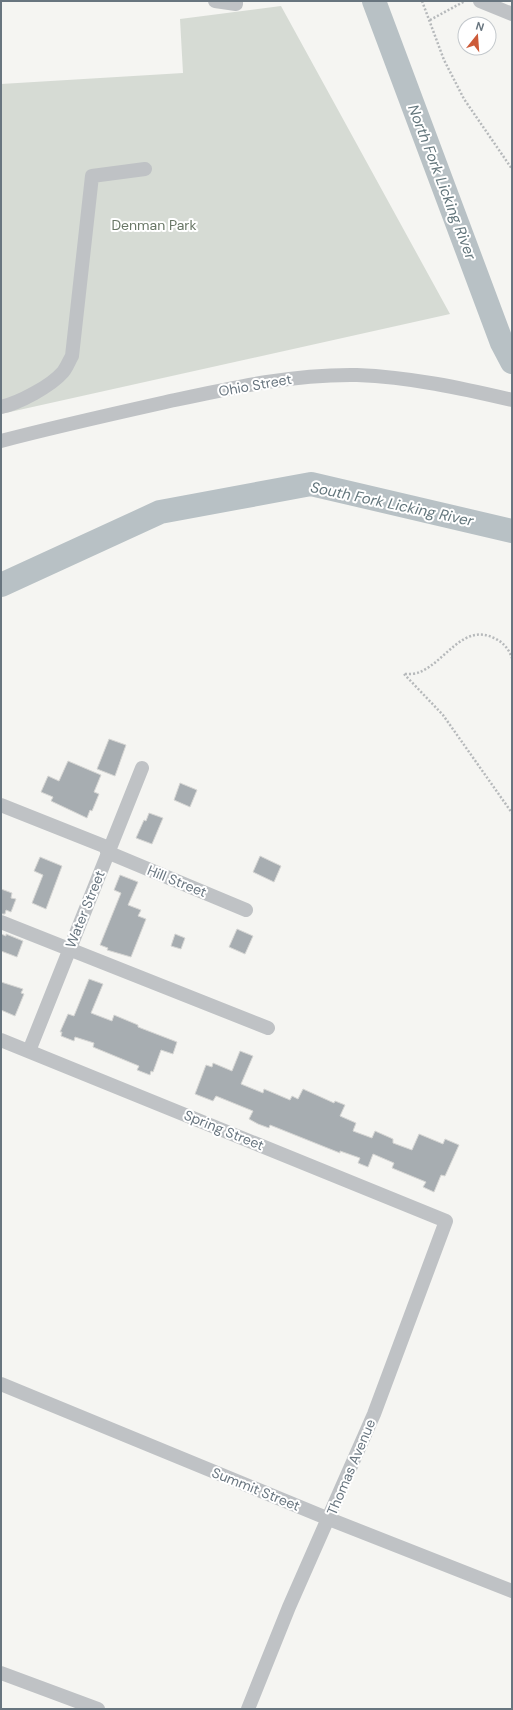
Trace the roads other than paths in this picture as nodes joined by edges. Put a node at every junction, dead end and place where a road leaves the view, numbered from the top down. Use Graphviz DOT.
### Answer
graph roads {
  1 [pos="215,1"];
  2 [pos="480,1"];
  3 [pos="236,2"];
  4 [pos="512,14"];
  5 [pos="145,169"];
  6 [pos="512,400"];
  7 [pos="1,406"];
  8 [pos="1,441"];
  9 [pos="142,768"];
  10 [pos="1,805"];
  11 [pos="108,850"];
  12 [pos="246,910"];
  13 [pos="1,922"];
  14 [pos="69,950"];
  15 [pos="268,1028"];
  16 [pos="1,1040"];
  17 [pos="30,1051"];
  18 [pos="446,1221"];
  19 [pos="1,1384"];
  20 [pos="329,1518"];
  21 [pos="512,1591"];
  22 [pos="1,1673"];
  23 [pos="98,1709"];
  24 [pos="248,1709"];
  1 -- 3 [label="street"];
  2 -- 4 [label="street"];
  5 -- 7 [label="street"];
  6 -- 8 [label="street, Ohio Street"];
  9 -- 11 [label="street, Water Street"];
  10 -- 11 [label="street, Hill Street"];
  11 -- 12 [label="street, Hill Street"];
  11 -- 14 [label="street, Water Street"];
  13 -- 14 [label="street"];
  14 -- 15 [label="street"];
  14 -- 17 [label="street, Water Street"];
  16 -- 17 [label="street, Spring Street"];
  17 -- 18 [label="street, Spring Street"];
  18 -- 20 [label="street, Thomas Avenue"];
  19 -- 20 [label="street, Summit Street"];
  20 -- 21 [label="street, Summit Street"];
  20 -- 24 [label="street, Thomas Avenue"];
  22 -- 23 [label="street"];
}
